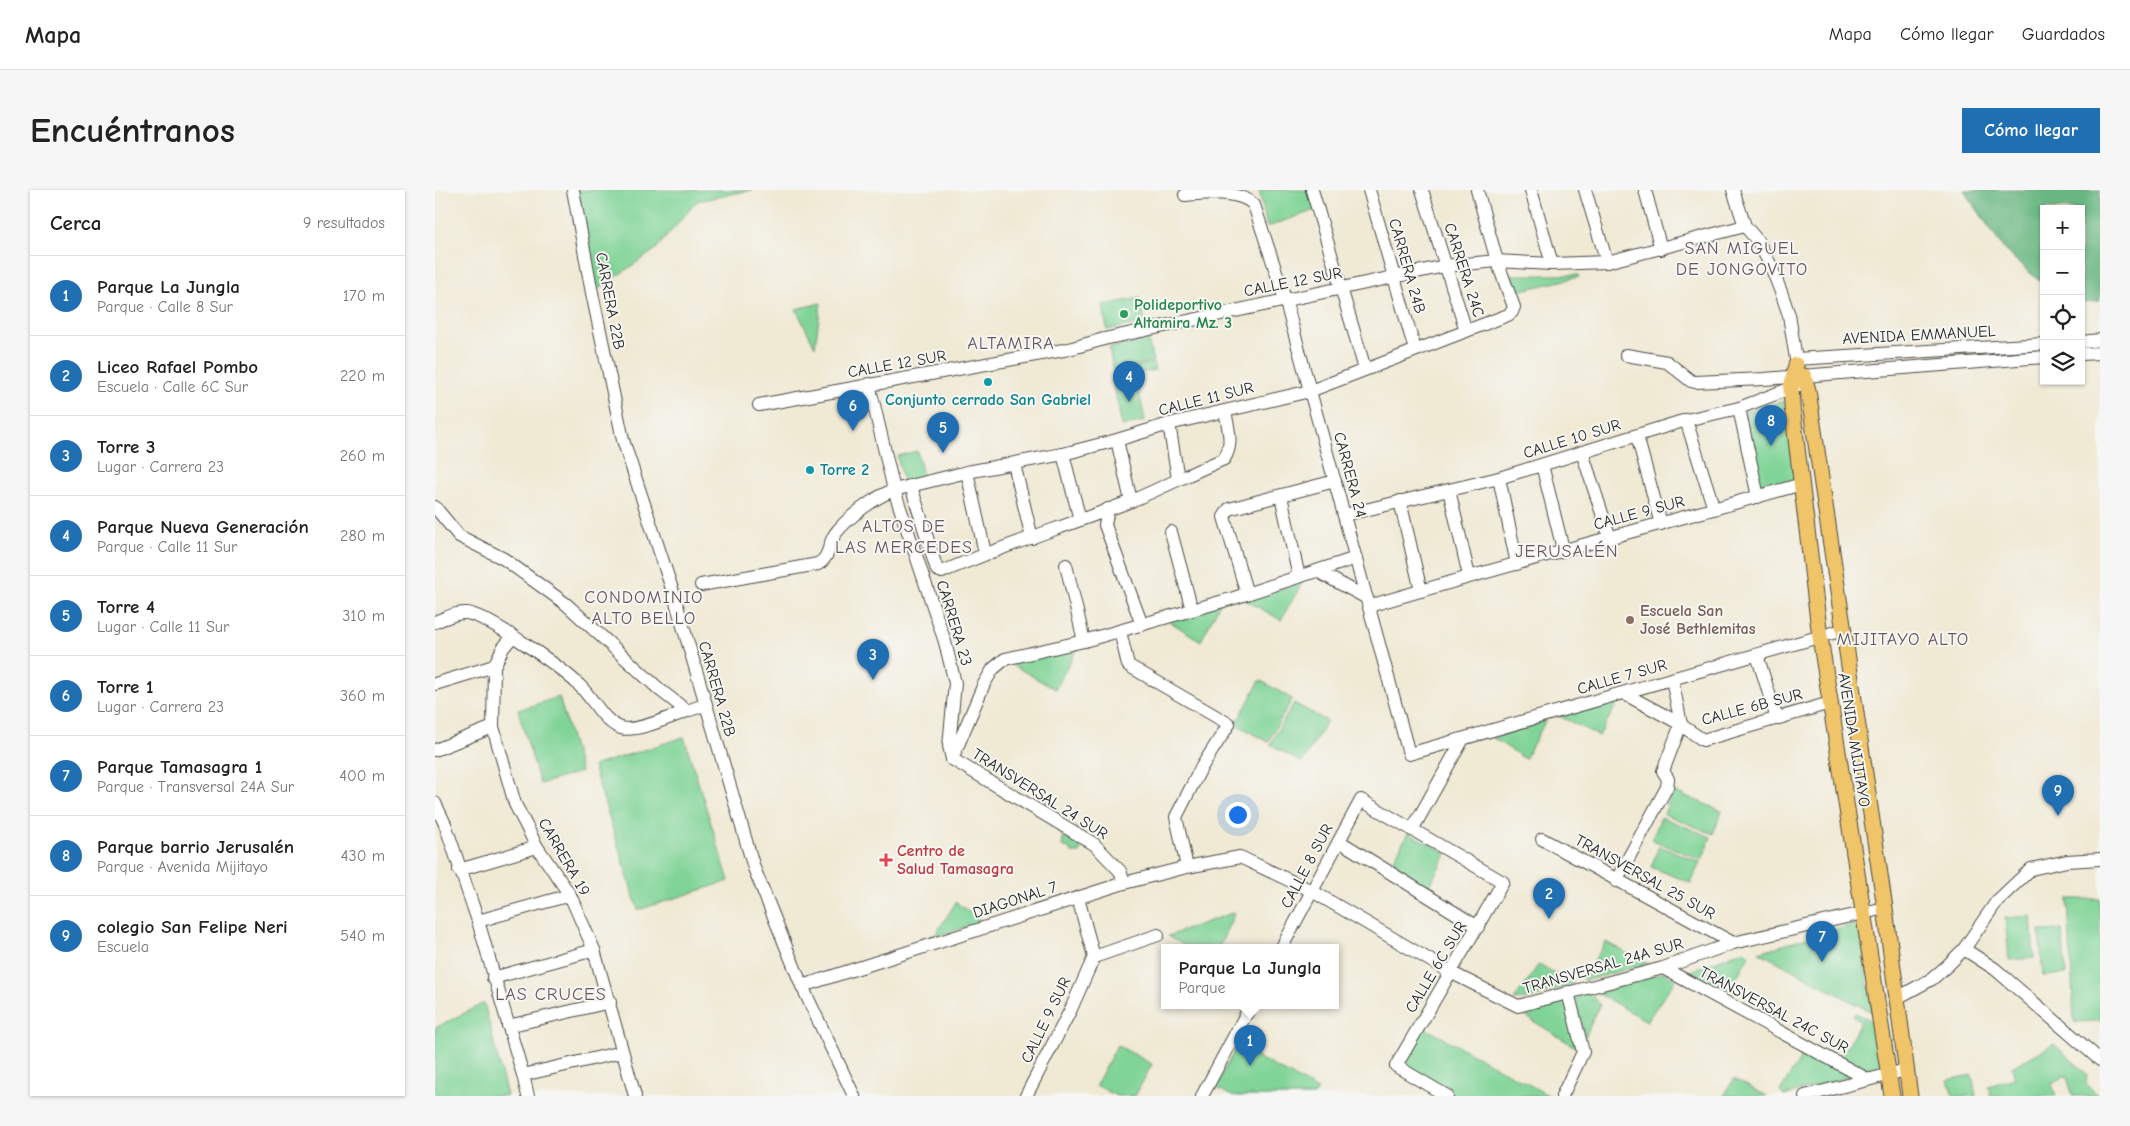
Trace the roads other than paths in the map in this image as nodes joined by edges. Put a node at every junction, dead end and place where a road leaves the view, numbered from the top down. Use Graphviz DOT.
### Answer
graph roads {
  1 [pos="586,190"];
  2 [pos="1312,190"];
  3 [pos="1369,190"];
  4 [pos="1422,190"];
  5 [pos="1477,190"];
  6 [pos="1531,190"];
  7 [pos="1585,190"];
  8 [pos="1645,190"];
  9 [pos="1733,190"];
  10 [pos="1185,194"];
  11 [pos="574,196"];
  12 [pos="1745,226"];
  13 [pos="1661,249"];
  14 [pos="1497,261"];
  15 [pos="1607,262"];
  16 [pos="1552,264"];
  17 [pos="1445,266"];
  18 [pos="1393,277"];
  19 [pos="1342,288"];
  20 [pos="1285,299"];
  21 [pos="1467,331"];
  22 [pos="2100,340"];
  23 [pos="2085,342"];
  24 [pos="2040,344"];
  25 [pos="1415,350"];
  26 [pos="2100,353"];
  27 [pos="2085,354"];
  28 [pos="1625,355"];
  29 [pos="2040,357"];
  30 [pos="1365,369"];
  31 [pos="1798,374"];
  32 [pos="869,384"];
  33 [pos="1310,390"];
  34 [pos="759,405"];
  35 [pos="1739,408"];
  36 [pos="1225,411"];
  37 [pos="1686,420"];
  38 [pos="1169,424"];
  39 [pos="1637,436"];
  40 [pos="1117,440"];
  41 [pos="1582,452"];
  42 [pos="1063,454"];
  43 [pos="1014,464"];
  44 [pos="1542,465"];
  45 [pos="967,472"];
  46 [pos="1499,478"];
  47 [pos="1178,479"];
  48 [pos="1335,481"];
  49 [pos="1802,484"];
  50 [pos="911,486"];
  51 [pos="894,490"];
  52 [pos="1449,490"];
  53 [pos="1281,496"];
  54 [pos="1758,497"];
  55 [pos="1131,501"];
  56 [pos="1400,501"];
  57 [pos="435,507"];
  58 [pos="1108,509"];
  59 [pos="1714,509"];
  60 [pos="1344,515"];
  61 [pos="1080,520"];
  62 [pos="1661,524"];
  63 [pos="1171,532"];
  64 [pos="1032,538"];
  65 [pos="1611,538"];
  66 [pos="1563,549"];
  67 [pos="985,554"];
  68 [pos="1356,558"];
  69 [pos="1517,564"];
  70 [pos="1066,565"];
  71 [pos="1317,571"];
  72 [pos="1469,576"];
  73 [pos="1299,577"];
  74 [pos="701,585"];
  75 [pos="1421,591"];
  76 [pos="1247,594"];
  77 [pos="1368,602"];
  78 [pos="1192,610"];
  79 [pos="435,622"];
  80 [pos="1142,625"];
  81 [pos="1843,630"];
  82 [pos="1120,631"];
  83 [pos="513,636"];
  84 [pos="1820,637"];
  85 [pos="1085,641"];
  86 [pos="1757,655"];
  87 [pos="494,666"];
  88 [pos="1672,679"];
  89 [pos="435,684"];
  90 [pos="1623,694"];
  91 [pos="1830,703"];
  92 [pos="704,705"];
  93 [pos="687,711"];
  94 [pos="1777,719"];
  95 [pos="1681,724"];
  96 [pos="493,727"];
  97 [pos="1463,739"];
  98 [pos="435,750"];
  99 [pos="1409,754"];
  100 [pos="952,759"];
  101 [pos="435,803"];
  102 [pos="1412,830"];
  103 [pos="1542,839"];
  104 [pos="1339,841"];
  105 [pos="537,846"];
  106 [pos="1240,857"];
  107 [pos="2100,859"];
  108 [pos="1187,867"];
  109 [pos="459,870"];
  110 [pos="1616,881"];
  111 [pos="1124,883"];
  112 [pos="1312,891"];
  113 [pos="570,895"];
  114 [pos="1078,898"];
  115 [pos="1885,908"];
  116 [pos="1863,914"];
  117 [pos="478,921"];
  118 [pos="1478,927"];
  119 [pos="1158,935"];
  120 [pos="1284,944"];
  121 [pos="1733,944"];
  122 [pos="1964,949"];
  123 [pos="594,950"];
  124 [pos="1094,958"];
  125 [pos="1665,969"];
  126 [pos="1451,972"];
  127 [pos="493,978"];
  128 [pos="803,986"];
  129 [pos="1569,992"];
  130 [pos="1897,998"];
  131 [pos="610,1002"];
  132 [pos="1249,1009"];
  133 [pos="508,1026"];
  134 [pos="622,1052"];
  135 [pos="2100,1060"];
  136 [pos="1906,1070"];
  137 [pos="523,1075"];
  138 [pos="1888,1075"];
  139 [pos="1867,1079"];
  140 [pos="1811,1095"];
  141 [pos="528,1096"];
  142 [pos="634,1096"];
  143 [pos="854,1096"];
  144 [pos="1027,1096"];
  145 [pos="1202,1096"];
  146 [pos="1447,1096"];
  147 [pos="1562,1096"];
  148 [pos="1892,1096"];
  149 [pos="1910,1096"];
  1 -- 11 [label="street"];
  2 -- 19 [label="street"];
  3 -- 18 [label="street, CARRERA 24B"];
  4 -- 17 [label="street, CARRERA 24C"];
  5 -- 14 [label="street"];
  6 -- 16 [label="street"];
  7 -- 15 [label="street"];
  8 -- 13 [label="street"];
  9 -- 12 [label="street"];
  10 -- 20 [label="street, CARRERA 24"];
  11 -- 92 [label="street, CARRERA 22B"];
  12 -- 13 [label="street, CALLE 12 SUR"];
  12 -- 31 [label="street"];
  13 -- 15 [label="street, CALLE 12 SUR"];
  14 -- 16 [label="street, CALLE 12 SUR"];
  14 -- 17 [label="street, CALLE 12 SUR"];
  14 -- 21 [label="street, CALLE 11 SUR"];
  15 -- 16 [label="street, CALLE 12 SUR"];
  17 -- 18 [label="street, CALLE 12 SUR"];
  17 -- 21 [label="street, CARRERA 24C"];
  18 -- 19 [label="street, CALLE 12 SUR"];
  18 -- 25 [label="street, CARRERA 24B"];
  19 -- 20 [label="street, CALLE 12 SUR"];
  19 -- 30 [label="street"];
  20 -- 32 [label="street, CALLE 12 SUR"];
  20 -- 33 [label="street, CARRERA 24"];
  21 -- 25 [label="street, CALLE 11 SUR"];
  22 -- 23 [label="street"];
  24 -- 31 [label="street, AVENIDA EMMANUEL"];
  25 -- 30 [label="street, CALLE 11 SUR"];
  26 -- 27 [label="street"];
  28 -- 31 [label="street"];
  29 -- 31 [label="street, AVENIDA EMMANUEL"];
  30 -- 33 [label="street, CALLE 11 SUR"];
  31 -- 35 [label="street, CALLE 10 SUR"];
  31 -- 49 [label="main road, AVENIDA MIJITAYO"];
  31 -- 81 [label="main road, AVENIDA MIJITAYO"];
  32 -- 34 [label="street, CALLE 12 SUR"];
  32 -- 51 [label="street, CARRERA 23"];
  33 -- 36 [label="street, CALLE 11 SUR"];
  33 -- 48 [label="street, CARRERA 24"];
  35 -- 37 [label="street, CALLE 10 SUR"];
  35 -- 54 [label="street"];
  36 -- 38 [label="street, CALLE 11 SUR"];
  36 -- 47 [label="street"];
  37 -- 39 [label="street, CALLE 10 SUR"];
  37 -- 59 [label="street"];
  38 -- 40 [label="street, CALLE 11 SUR"];
  38 -- 47 [label="street"];
  39 -- 41 [label="street, CALLE 10 SUR"];
  39 -- 62 [label="street"];
  40 -- 42 [label="street, CALLE 11 SUR"];
  40 -- 55 [label="street"];
  41 -- 44 [label="street, CALLE 10 SUR"];
  41 -- 65 [label="street"];
  42 -- 43 [label="street, CALLE 11 SUR"];
  42 -- 61 [label="street"];
  43 -- 45 [label="street, CALLE 11 SUR"];
  43 -- 64 [label="street"];
  44 -- 46 [label="street, CALLE 10 SUR"];
  44 -- 66 [label="street"];
  45 -- 50 [label="street, CALLE 11 SUR"];
  45 -- 67 [label="street"];
  46 -- 52 [label="street, CALLE 10 SUR"];
  46 -- 69 [label="street"];
  47 -- 55 [label="street"];
  48 -- 53 [label="street"];
  48 -- 60 [label="street, CARRERA 24"];
  49 -- 54 [label="street, CALLE 9 SUR"];
  49 -- 84 [label="main road, AVENIDA MIJITAYO"];
  50 -- 51 [label="street, CALLE 11 SUR"];
  50 -- 67 [label="street"];
  51 -- 74 [label="street, CALLE 11 SUR"];
  51 -- 100 [label="street, CARRERA 23"];
  52 -- 56 [label="street, CALLE 10 SUR"];
  52 -- 72 [label="street"];
  53 -- 73 [label="street"];
  53 -- 76 [label="street"];
  54 -- 59 [label="street, CALLE 9 SUR"];
  55 -- 58 [label="street"];
  56 -- 60 [label="street, CALLE 10 SUR"];
  56 -- 75 [label="street"];
  57 -- 93 [label="street"];
  58 -- 61 [label="street"];
  58 -- 80 [label="street"];
  59 -- 62 [label="street, CALLE 9 SUR"];
  60 -- 68 [label="street, CARRERA 24"];
  61 -- 64 [label="street"];
  62 -- 65 [label="street, CALLE 9 SUR"];
  63 -- 78 [label="street"];
  64 -- 67 [label="street"];
  65 -- 66 [label="street, CALLE 9 SUR"];
  66 -- 69 [label="street, CALLE 9 SUR"];
  68 -- 71 [label="street"];
  68 -- 77 [label="street, CARRERA 24"];
  69 -- 72 [label="street, CALLE 9 SUR"];
  70 -- 85 [label="street"];
  71 -- 73 [label="street"];
  71 -- 77 [label="street"];
  72 -- 75 [label="street, CALLE 9 SUR"];
  73 -- 76 [label="street"];
  75 -- 77 [label="street, CALLE 9 SUR"];
  76 -- 78 [label="street"];
  77 -- 99 [label="street, CARRERA 24"];
  78 -- 80 [label="street"];
  79 -- 83 [label="street"];
  80 -- 82 [label="street"];
  81 -- 84 [label="street, CALLE 7 SUR"];
  81 -- 115 [label="main road, AVENIDA MIJITAYO"];
  82 -- 85 [label="street"];
  82 -- 108 [label="street"];
  83 -- 87 [label="street, CARRERA 19"];
  83 -- 93 [label="street"];
  84 -- 86 [label="street, CALLE 7 SUR"];
  84 -- 91 [label="main road, AVENIDA MIJITAYO"];
  85 -- 100 [label="street"];
  86 -- 88 [label="street, CALLE 7 SUR"];
  86 -- 94 [label="street"];
  87 -- 89 [label="street"];
  87 -- 96 [label="street, CARRERA 19"];
  88 -- 90 [label="street, CALLE 7 SUR"];
  88 -- 95 [label="street"];
  90 -- 95 [label="street"];
  90 -- 97 [label="street, CALLE 7 SUR"];
  91 -- 94 [label="street, CALLE 6B SUR"];
  91 -- 116 [label="main road, AVENIDA MIJITAYO"];
  92 -- 93 [label="street"];
  92 -- 128 [label="street, CARRERA 22B"];
  94 -- 95 [label="street, CALLE 6B SUR"];
  95 -- 110 [label="street, CALLE 6B SUR"];
  96 -- 98 [label="street"];
  96 -- 105 [label="street, CARRERA 19"];
  97 -- 99 [label="street, CALLE 7 SUR"];
  97 -- 102 [label="street"];
  100 -- 111 [label="street, TRANSVERSAL 24 SUR"];
  101 -- 109 [label="street"];
  102 -- 104 [label="street, CALLE 8 SUR"];
  102 -- 118 [label="street, CALLE 6C SUR"];
  103 -- 110 [label="street, TRANSVERSAL 25 SUR"];
  104 -- 112 [label="street, CALLE 8 SUR"];
  104 -- 118 [label="street"];
  105 -- 109 [label="street"];
  105 -- 113 [label="street, CARRERA 19"];
  106 -- 108 [label="street, DIAGONAL 7"];
  106 -- 112 [label="street, TRANSVERSAL 24A SUR"];
  107 -- 122 [label="street"];
  108 -- 111 [label="street, DIAGONAL 7"];
  109 -- 117 [label="street"];
  110 -- 121 [label="street, TRANSVERSAL 25 SUR"];
  111 -- 114 [label="street, DIAGONAL 7"];
  112 -- 120 [label="street, CALLE 8 SUR"];
  112 -- 126 [label="street, TRANSVERSAL 24A SUR"];
  113 -- 117 [label="street"];
  113 -- 123 [label="street, CARRERA 19"];
  114 -- 124 [label="street"];
  114 -- 128 [label="street, DIAGONAL 7"];
  115 -- 116 [label="street, TRANSVERSAL 24A SUR"];
  115 -- 130 [label="main road, AVENIDA MIJITAYO"];
  116 -- 121 [label="street, TRANSVERSAL 24A SUR"];
  116 -- 138 [label="main road, AVENIDA MIJITAYO"];
  117 -- 127 [label="street"];
  118 -- 126 [label="street, CALLE 6C SUR"];
  119 -- 124 [label="street"];
  121 -- 129 [label="street, TRANSVERSAL 24A SUR"];
  122 -- 130 [label="street"];
  122 -- 135 [label="street"];
  123 -- 127 [label="street"];
  123 -- 131 [label="street, CARRERA 19"];
  124 -- 144 [label="street, CALLE 9 SUR"];
  125 -- 139 [label="street, TRANSVERSAL 24C SUR"];
  126 -- 129 [label="street, TRANSVERSAL 24A SUR"];
  126 -- 146 [label="street, CALLE 6C SUR"];
  127 -- 133 [label="street"];
  128 -- 143 [label="street, CARRERA 22B"];
  129 -- 147 [label="street"];
  130 -- 136 [label="main road, AVENIDA MIJITAYO"];
  131 -- 133 [label="street"];
  131 -- 134 [label="street, CARRERA 19"];
  132 -- 145 [label="street"];
  133 -- 137 [label="street"];
  134 -- 137 [label="street"];
  134 -- 142 [label="street, CARRERA 19"];
  136 -- 138 [label="street"];
  136 -- 149 [label="main road, AVENIDA MIJITAYO"];
  137 -- 141 [label="street"];
  138 -- 139 [label="street"];
  138 -- 148 [label="main road, AVENIDA MIJITAYO"];
  139 -- 140 [label="street"];
}
